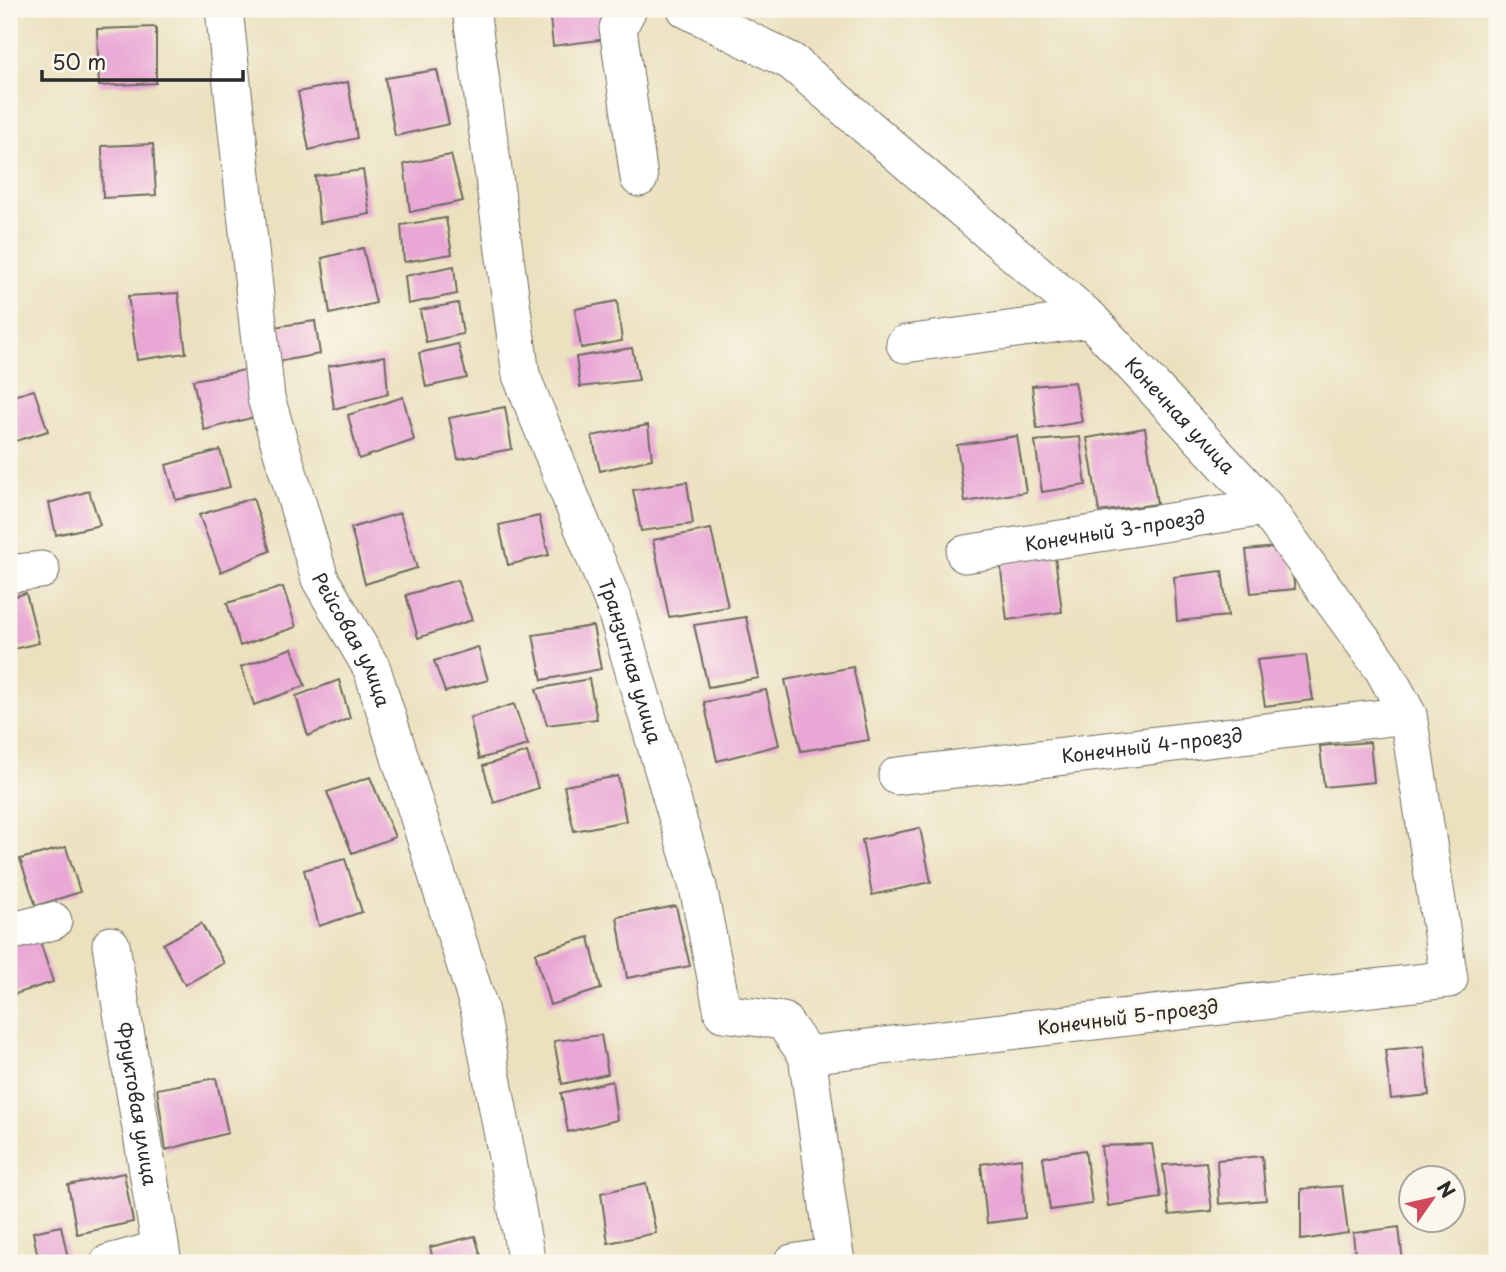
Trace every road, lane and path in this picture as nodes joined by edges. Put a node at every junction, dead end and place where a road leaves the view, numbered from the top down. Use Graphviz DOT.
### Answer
graph roads {
  1 [pos="224,9"];
  2 [pos="471,9"];
  3 [pos="628,9"];
  4 [pos="686,9"];
  5 [pos="639,178"];
  6 [pos="1090,320"];
  7 [pos="905,344"];
  8 [pos="1265,507"];
  9 [pos="965,554"];
  10 [pos="1408,715"];
  11 [pos="897,776"];
  12 [pos="53,921"];
  13 [pos="9,932"];
  14 [pos="110,945"];
  15 [pos="1448,979"];
  16 [pos="807,1055"];
  17 [pos="162,1256"];
  18 [pos="835,1259"];
  19 [pos="109,1263"];
  20 [pos="527,1263"];
  21 [pos="792,1263"];
  1 -- 20 [label="street, Рейсовая улица"];
  2 -- 16 [label="street, Транзитная улица"];
  3 -- 5 [label="street"];
  4 -- 6 [label="street, Конечная улица"];
  6 -- 7 [label="street"];
  6 -- 8 [label="street, Конечная улица"];
  8 -- 9 [label="street, Конечный 3-проезд"];
  8 -- 10 [label="street, Конечная улица"];
  10 -- 11 [label="street, Конечный 4-проезд"];
  10 -- 15 [label="street, Конечная улица"];
  12 -- 13 [label="street"];
  14 -- 17 [label="street, Фруктовая улица"];
  15 -- 16 [label="street, Конечный 5-проезд"];
  16 -- 18 [label="street, Транзитная улица"];
  17 -- 19 [label="street"];
  18 -- 21 [label="street"];
}
